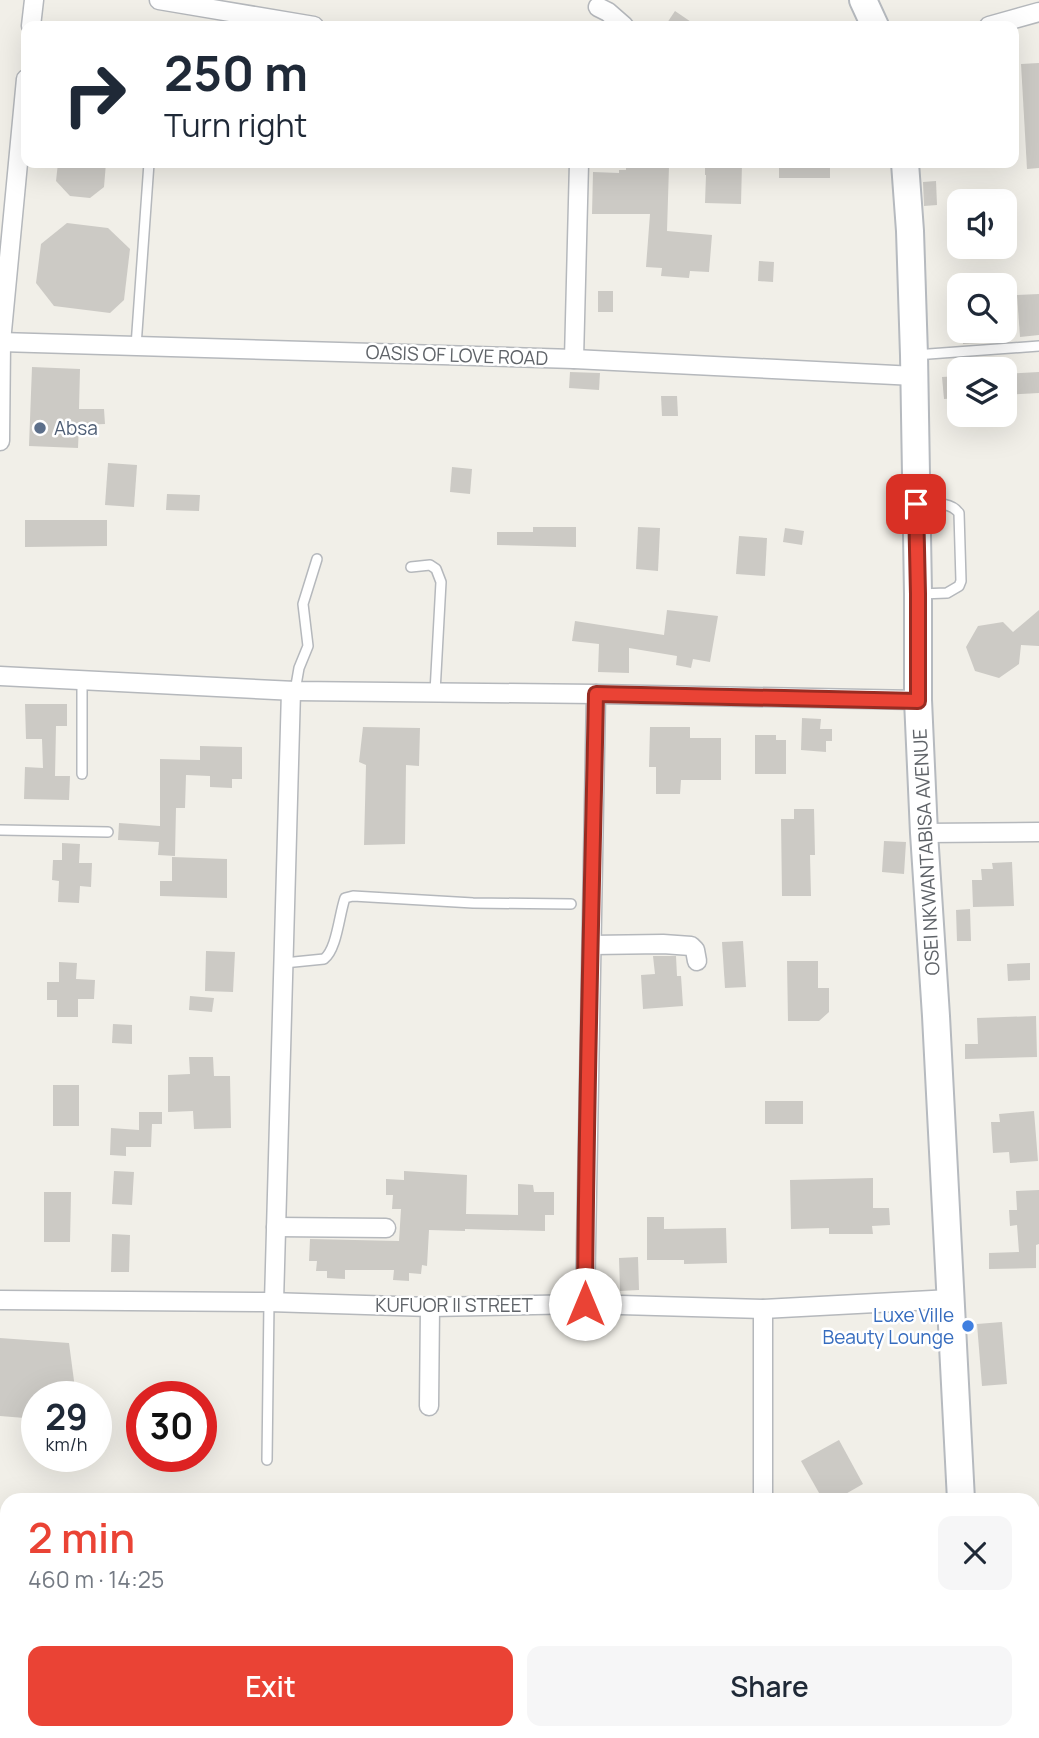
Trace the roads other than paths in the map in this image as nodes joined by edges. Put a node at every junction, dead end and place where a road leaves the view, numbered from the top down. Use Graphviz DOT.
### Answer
graph roads {
  1 [pos="34,0"];
  2 [pos="159,0"];
  3 [pos="863,0"];
  4 [pos="598,7"];
  5 [pos="1039,12"];
  6 [pos="32,21"];
  7 [pos="283,21"];
  8 [pos="618,21"];
  9 [pos="873,21"];
  10 [pos="1007,21"];
  11 [pos="21,119"];
  12 [pos="149,168"];
  13 [pos="579,168"];
  14 [pos="905,168"];
  15 [pos="6,239"];
  16 [pos="1,342"];
  17 [pos="136,346"];
  18 [pos="1039,346"];
  19 [pos="574,359"];
  20 [pos="914,365"];
  21 [pos="0,441"];
  22 [pos="916,504"];
  23 [pos="317,559"];
  24 [pos="411,567"];
  25 [pos="918,594"];
  26 [pos="0,676"];
  27 [pos="82,680"];
  28 [pos="293,691"];
  29 [pos="435,692"];
  30 [pos="596,694"];
  31 [pos="918,701"];
  32 [pos="82,774"];
  33 [pos="0,830"];
  34 [pos="108,832"];
  35 [pos="1039,832"];
  36 [pos="924,833"];
  37 [pos="570,904"];
  38 [pos="592,945"];
  39 [pos="697,961"];
  40 [pos="284,963"];
  41 [pos="276,1227"];
  42 [pos="386,1228"];
  43 [pos="951,1299"];
  44 [pos="0,1300"];
  45 [pos="272,1302"];
  46 [pos="585,1304"];
  47 [pos="430,1307"];
  48 [pos="762,1309"];
  49 [pos="429,1406"];
  50 [pos="267,1460"];
  51 [pos="763,1493"];
  52 [pos="961,1493"];
  1 -- 6 [label="street"];
  2 -- 7 [label="street"];
  3 -- 9 [label="street"];
  4 -- 8 [label="street"];
  5 -- 10 [label="street"];
  11 -- 15 [label="street"];
  12 -- 17 [label="lane"];
  13 -- 19 [label="street"];
  14 -- 20 [label="street, OSEI NKWANTABISA AVENUE"];
  15 -- 16 [label="street"];
  16 -- 17 [label="street, OASIS OF LOVE ROAD"];
  16 -- 21 [label="street"];
  17 -- 19 [label="street, OASIS OF LOVE ROAD"];
  18 -- 20 [label="lane"];
  19 -- 20 [label="street, OASIS OF LOVE ROAD"];
  20 -- 22 [label="street, OSEI NKWANTABISA AVENUE"];
  22 -- 25 [label="street, OSEI NKWANTABISA AVENUE"];
  22 -- 25 [label="lane"];
  23 -- 28 [label="lane"];
  24 -- 29 [label="lane"];
  25 -- 31 [label="street, OSEI NKWANTABISA AVENUE"];
  26 -- 27 [label="street"];
  27 -- 28 [label="street"];
  27 -- 32 [label="lane"];
  28 -- 29 [label="street"];
  28 -- 40 [label="street"];
  29 -- 30 [label="street"];
  30 -- 31 [label="street"];
  30 -- 38 [label="street"];
  31 -- 36 [label="street, OSEI NKWANTABISA AVENUE"];
  33 -- 34 [label="lane"];
  35 -- 36 [label="street"];
  36 -- 43 [label="street, OSEI NKWANTABISA AVENUE"];
  37 -- 40 [label="lane"];
  38 -- 39 [label="street"];
  38 -- 46 [label="street"];
  40 -- 41 [label="street"];
  41 -- 42 [label="street"];
  41 -- 45 [label="street"];
  43 -- 48 [label="street, KUFUOR II STREET"];
  43 -- 52 [label="street, OSEI NKWANTABISA AVENUE"];
  44 -- 45 [label="street, KUFUOR II STREET"];
  45 -- 47 [label="street, KUFUOR II STREET"];
  45 -- 50 [label="lane"];
  46 -- 47 [label="street, KUFUOR II STREET"];
  46 -- 48 [label="street, KUFUOR II STREET"];
  47 -- 49 [label="street"];
  48 -- 51 [label="street"];
}
